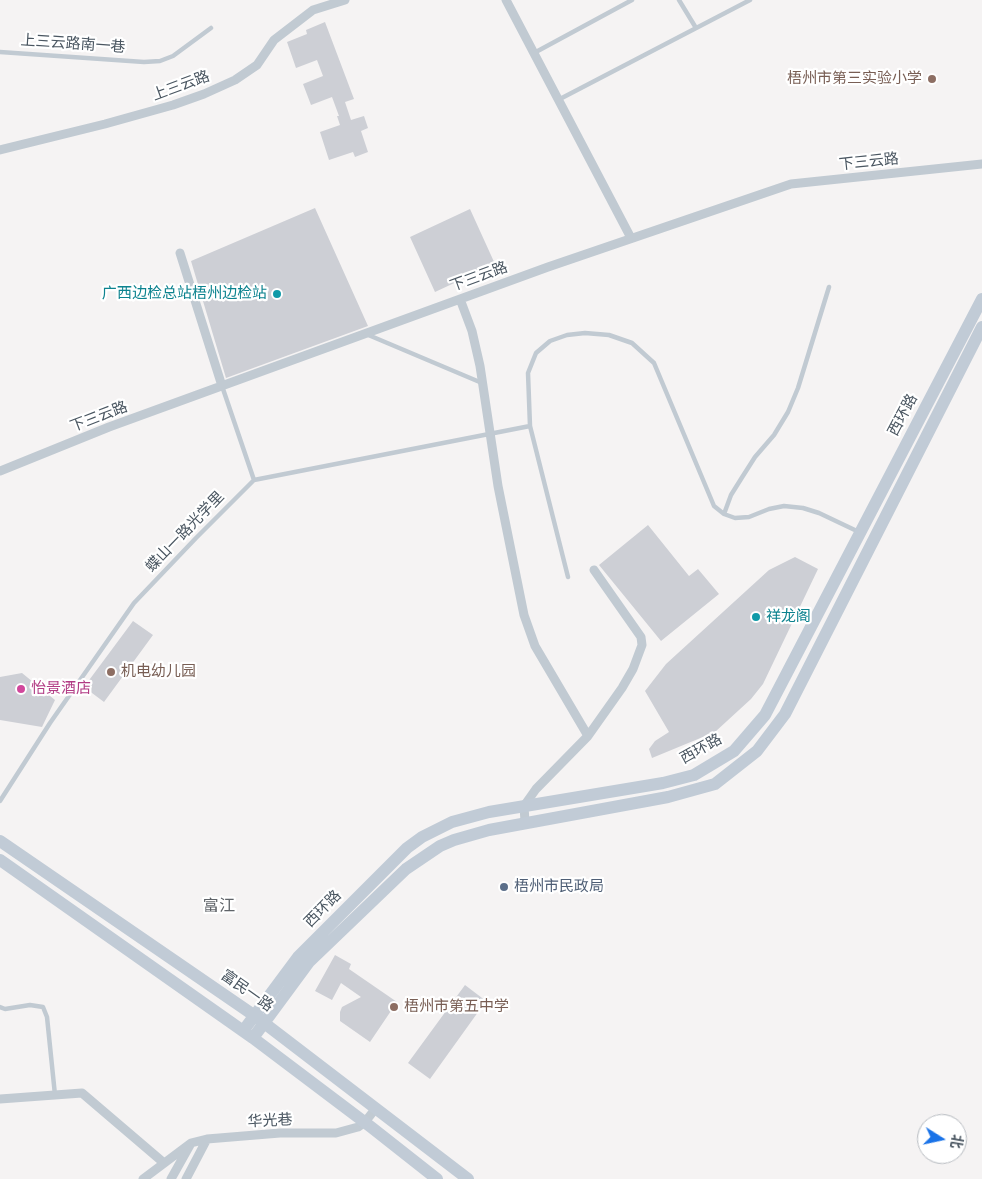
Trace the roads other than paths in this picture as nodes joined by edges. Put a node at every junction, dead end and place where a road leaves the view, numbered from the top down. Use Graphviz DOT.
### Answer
graph roads {
  1 [pos="345,0"];
  2 [pos="506,0"];
  3 [pos="632,0"];
  4 [pos="679,0"];
  5 [pos="750,0"];
  6 [pos="211,28"];
  7 [pos="696,28"];
  8 [pos="0,52"];
  9 [pos="534,53"];
  10 [pos="558,100"];
  11 [pos="0,150"];
  12 [pos="982,164"];
  13 [pos="631,238"];
  14 [pos="180,253"];
  15 [pos="829,287"];
  16 [pos="460,299"];
  17 [pos="982,299"];
  18 [pos="982,327"];
  19 [pos="365,334"];
  20 [pos="482,383"];
  21 [pos="222,386"];
  22 [pos="530,426"];
  23 [pos="490,434"];
  24 [pos="0,471"];
  25 [pos="254,480"];
  26 [pos="724,514"];
  27 [pos="860,533"];
  28 [pos="594,570"];
  29 [pos="568,577"];
  30 [pos="588,736"];
  31 [pos="0,801"];
  32 [pos="524,806"];
  33 [pos="524,822"];
  34 [pos="0,841"];
  35 [pos="0,860"];
  36 [pos="0,1007"];
  37 [pos="260,1019"];
  38 [pos="248,1035"];
  39 [pos="55,1095"];
  40 [pos="0,1099"];
  41 [pos="376,1108"];
  42 [pos="365,1122"];
  43 [pos="208,1139"];
  44 [pos="191,1143"];
  45 [pos="164,1163"];
  46 [pos="143,1179"];
  47 [pos="171,1179"];
  48 [pos="186,1179"];
  49 [pos="437,1179"];
  50 [pos="468,1179"];
  1 -- 11 [label="street, 上三云路"];
  2 -- 9 [label="street"];
  3 -- 9 [label="lane"];
  4 -- 7 [label="lane"];
  5 -- 7 [label="lane"];
  6 -- 8 [label="lane, 上三云路南一巷"];
  7 -- 10 [label="lane"];
  9 -- 10 [label="street"];
  10 -- 13 [label="street"];
  12 -- 13 [label="street, 下三云路"];
  13 -- 16 [label="street, 下三云路"];
  14 -- 21 [label="street"];
  15 -- 26 [label="lane"];
  16 -- 19 [label="street, 下三云路"];
  16 -- 20 [label="street"];
  17 -- 27 [label="main road, 西环路"];
  18 -- 33 [label="main road, 西环路"];
  19 -- 20 [label="lane"];
  19 -- 21 [label="street, 下三云路"];
  20 -- 23 [label="street"];
  21 -- 24 [label="street, 下三云路"];
  21 -- 25 [label="lane"];
  22 -- 23 [label="lane"];
  22 -- 26 [label="lane"];
  22 -- 29 [label="lane"];
  23 -- 25 [label="lane"];
  23 -- 30 [label="street"];
  25 -- 31 [label="lane, 蝶山一路光学里"];
  26 -- 27 [label="lane"];
  27 -- 32 [label="main road, 西环路"];
  28 -- 30 [label="street"];
  30 -- 32 [label="street"];
  32 -- 33 [label="street"];
  32 -- 37 [label="main road, 西环路"];
  33 -- 37 [label="main road, 西环路"];
  34 -- 37 [label="main road, 富民一路"];
  35 -- 38 [label="main road"];
  36 -- 39 [label="lane"];
  37 -- 38 [label="main road"];
  37 -- 41 [label="main road, 富民一路"];
  38 -- 42 [label="main road"];
  39 -- 40 [label="street"];
  39 -- 45 [label="street"];
  41 -- 42 [label="street, 华光巷"];
  41 -- 50 [label="main road, 富民一路"];
  42 -- 43 [label="street, 华光巷"];
  42 -- 49 [label="main road"];
  43 -- 44 [label="street, 华光巷"];
  43 -- 48 [label="street"];
  44 -- 45 [label="street, 华光巷"];
  44 -- 47 [label="street"];
  45 -- 46 [label="street, 华光巷"];
}
